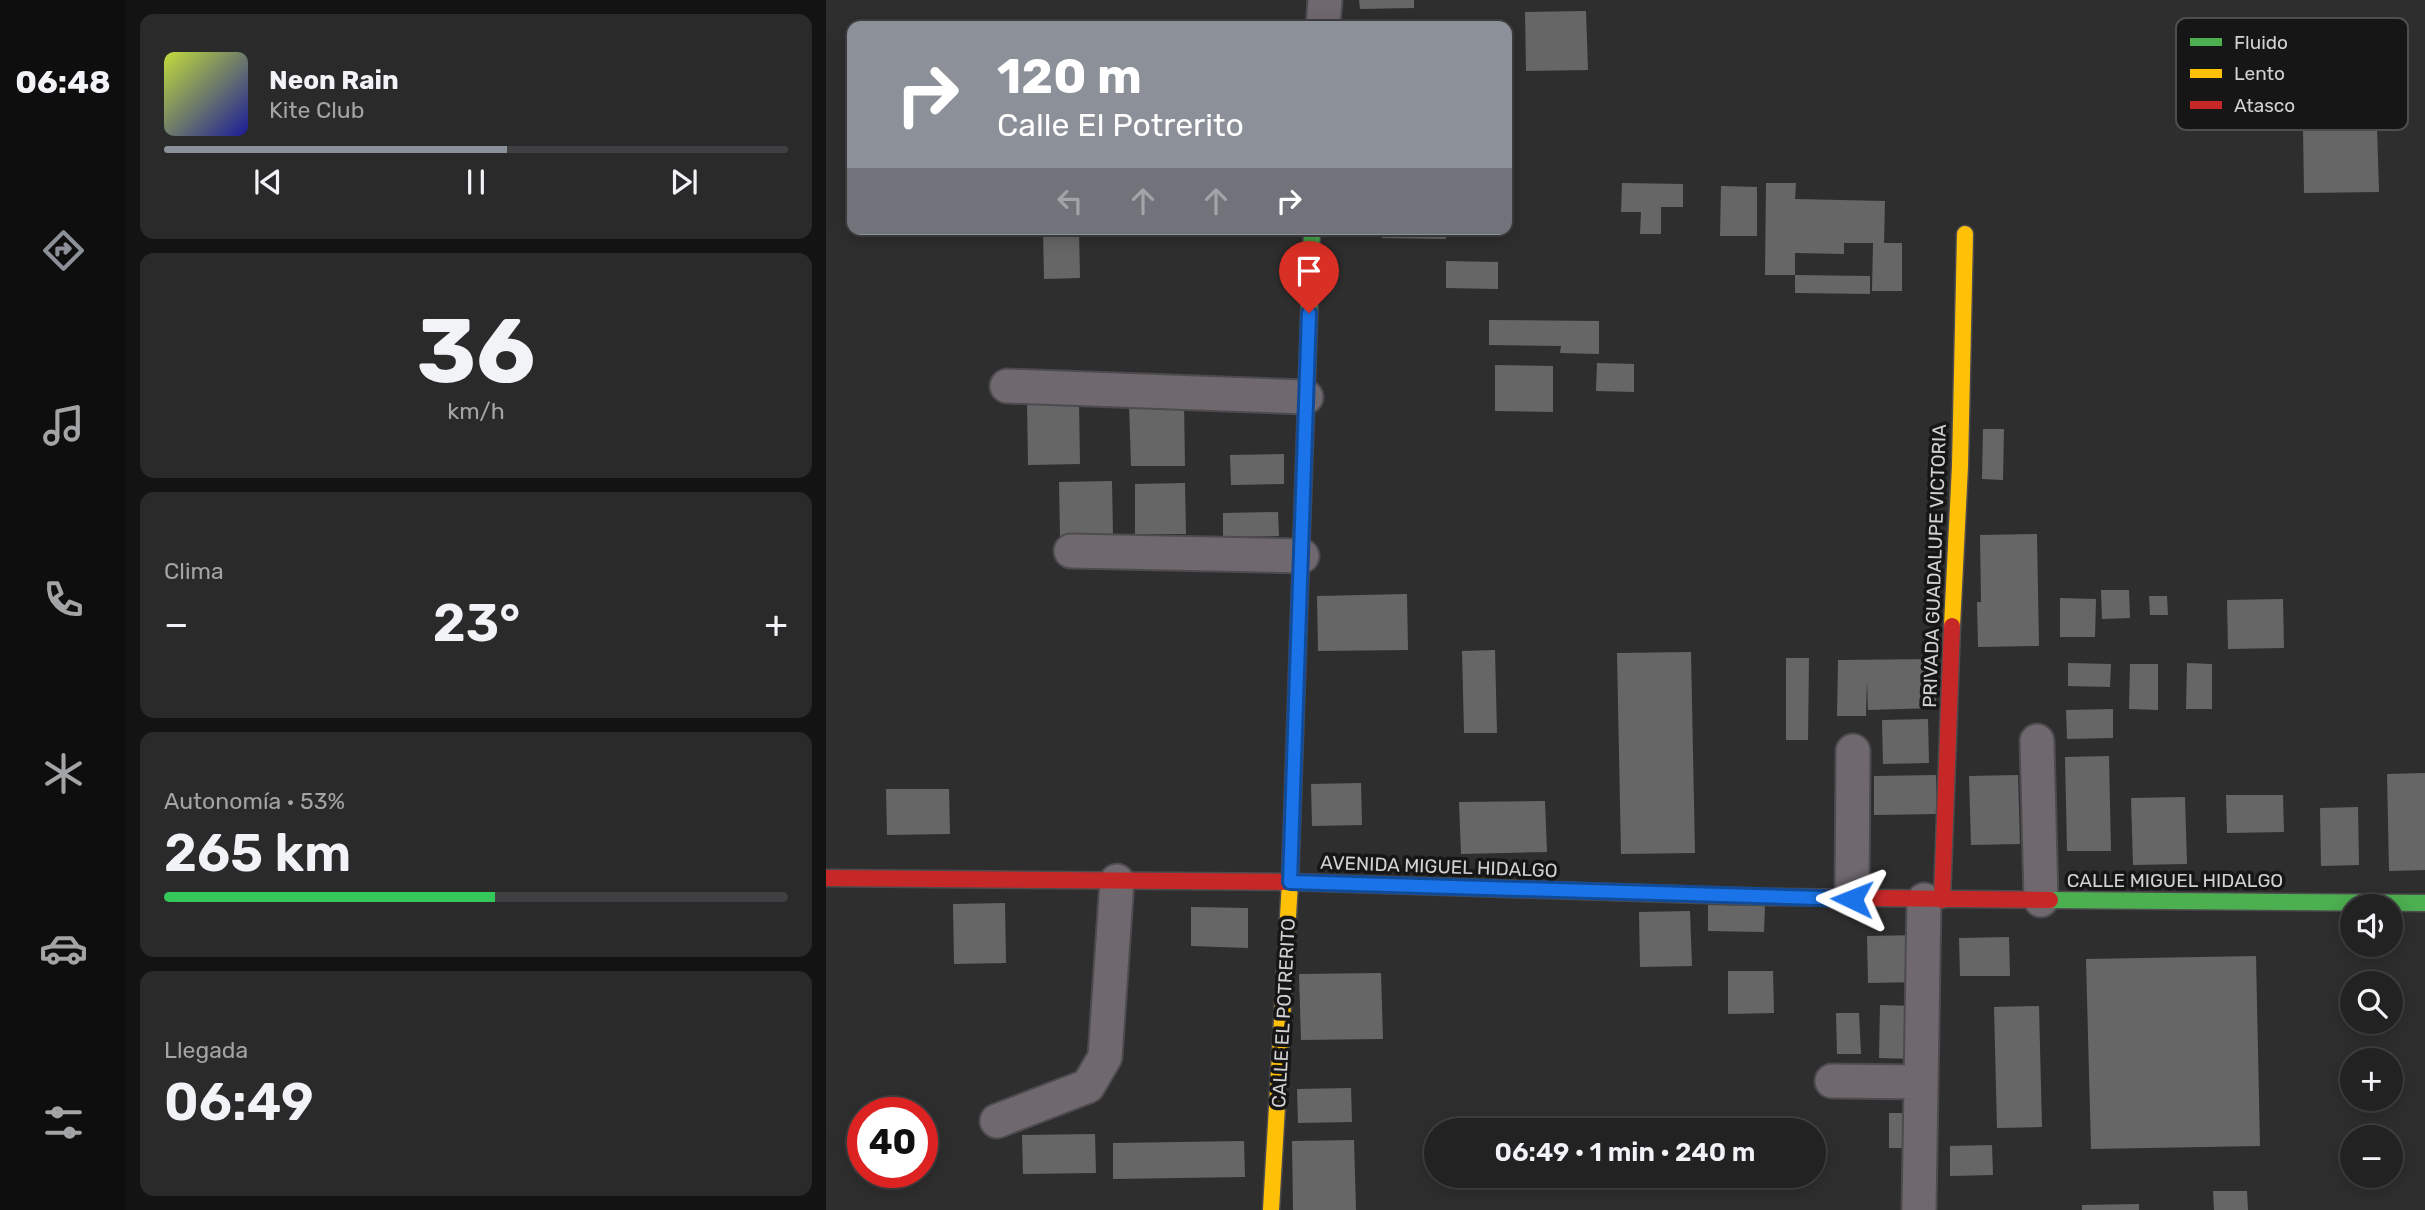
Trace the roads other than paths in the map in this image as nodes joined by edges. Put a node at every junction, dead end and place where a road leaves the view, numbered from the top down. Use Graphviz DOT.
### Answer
graph roads {
  1 [pos="1325,0"];
  2 [pos="1323,21"];
  3 [pos="1965,234"];
  4 [pos="1312,235"];
  5 [pos="1007,386"];
  6 [pos="1306,397"];
  7 [pos="1072,551"];
  8 [pos="1302,556"];
  9 [pos="2037,741"];
  10 [pos="1853,751"];
  11 [pos="826,878"];
  12 [pos="1117,881"];
  13 [pos="1290,882"];
  14 [pos="1852,899"];
  15 [pos="1933,900"];
  16 [pos="2041,900"];
  17 [pos="2425,903"];
  18 [pos="1832,1081"];
  19 [pos="1922,1082"];
  20 [pos="997,1121"];
  21 [pos="1271,1210"];
  22 [pos="1919,1210"];
  1 -- 2 [label="street"];
  3 -- 15 [label="street, PRIVADA GUADALUPE VICTORIA"];
  4 -- 6 [label="street, CALLE EL POTRERITO"];
  5 -- 6 [label="street"];
  6 -- 8 [label="street, CALLE EL POTRERITO"];
  7 -- 8 [label="street"];
  8 -- 13 [label="street, CALLE EL POTRERITO"];
  9 -- 16 [label="street"];
  10 -- 14 [label="street"];
  11 -- 12 [label="street, AVENIDA MIGUEL HIDALGO"];
  12 -- 13 [label="street, AVENIDA MIGUEL HIDALGO"];
  12 -- 20 [label="street"];
  13 -- 14 [label="street, AVENIDA MIGUEL HIDALGO"];
  13 -- 21 [label="street, CALLE EL POTRERITO"];
  14 -- 15 [label="street, AVENIDA MIGUEL HIDALGO"];
  15 -- 16 [label="street, CALLE MIGUEL HIDALGO"];
  15 -- 19 [label="street"];
  16 -- 17 [label="street, CALLE MIGUEL HIDALGO"];
  18 -- 19 [label="street"];
  19 -- 22 [label="street"];
}
